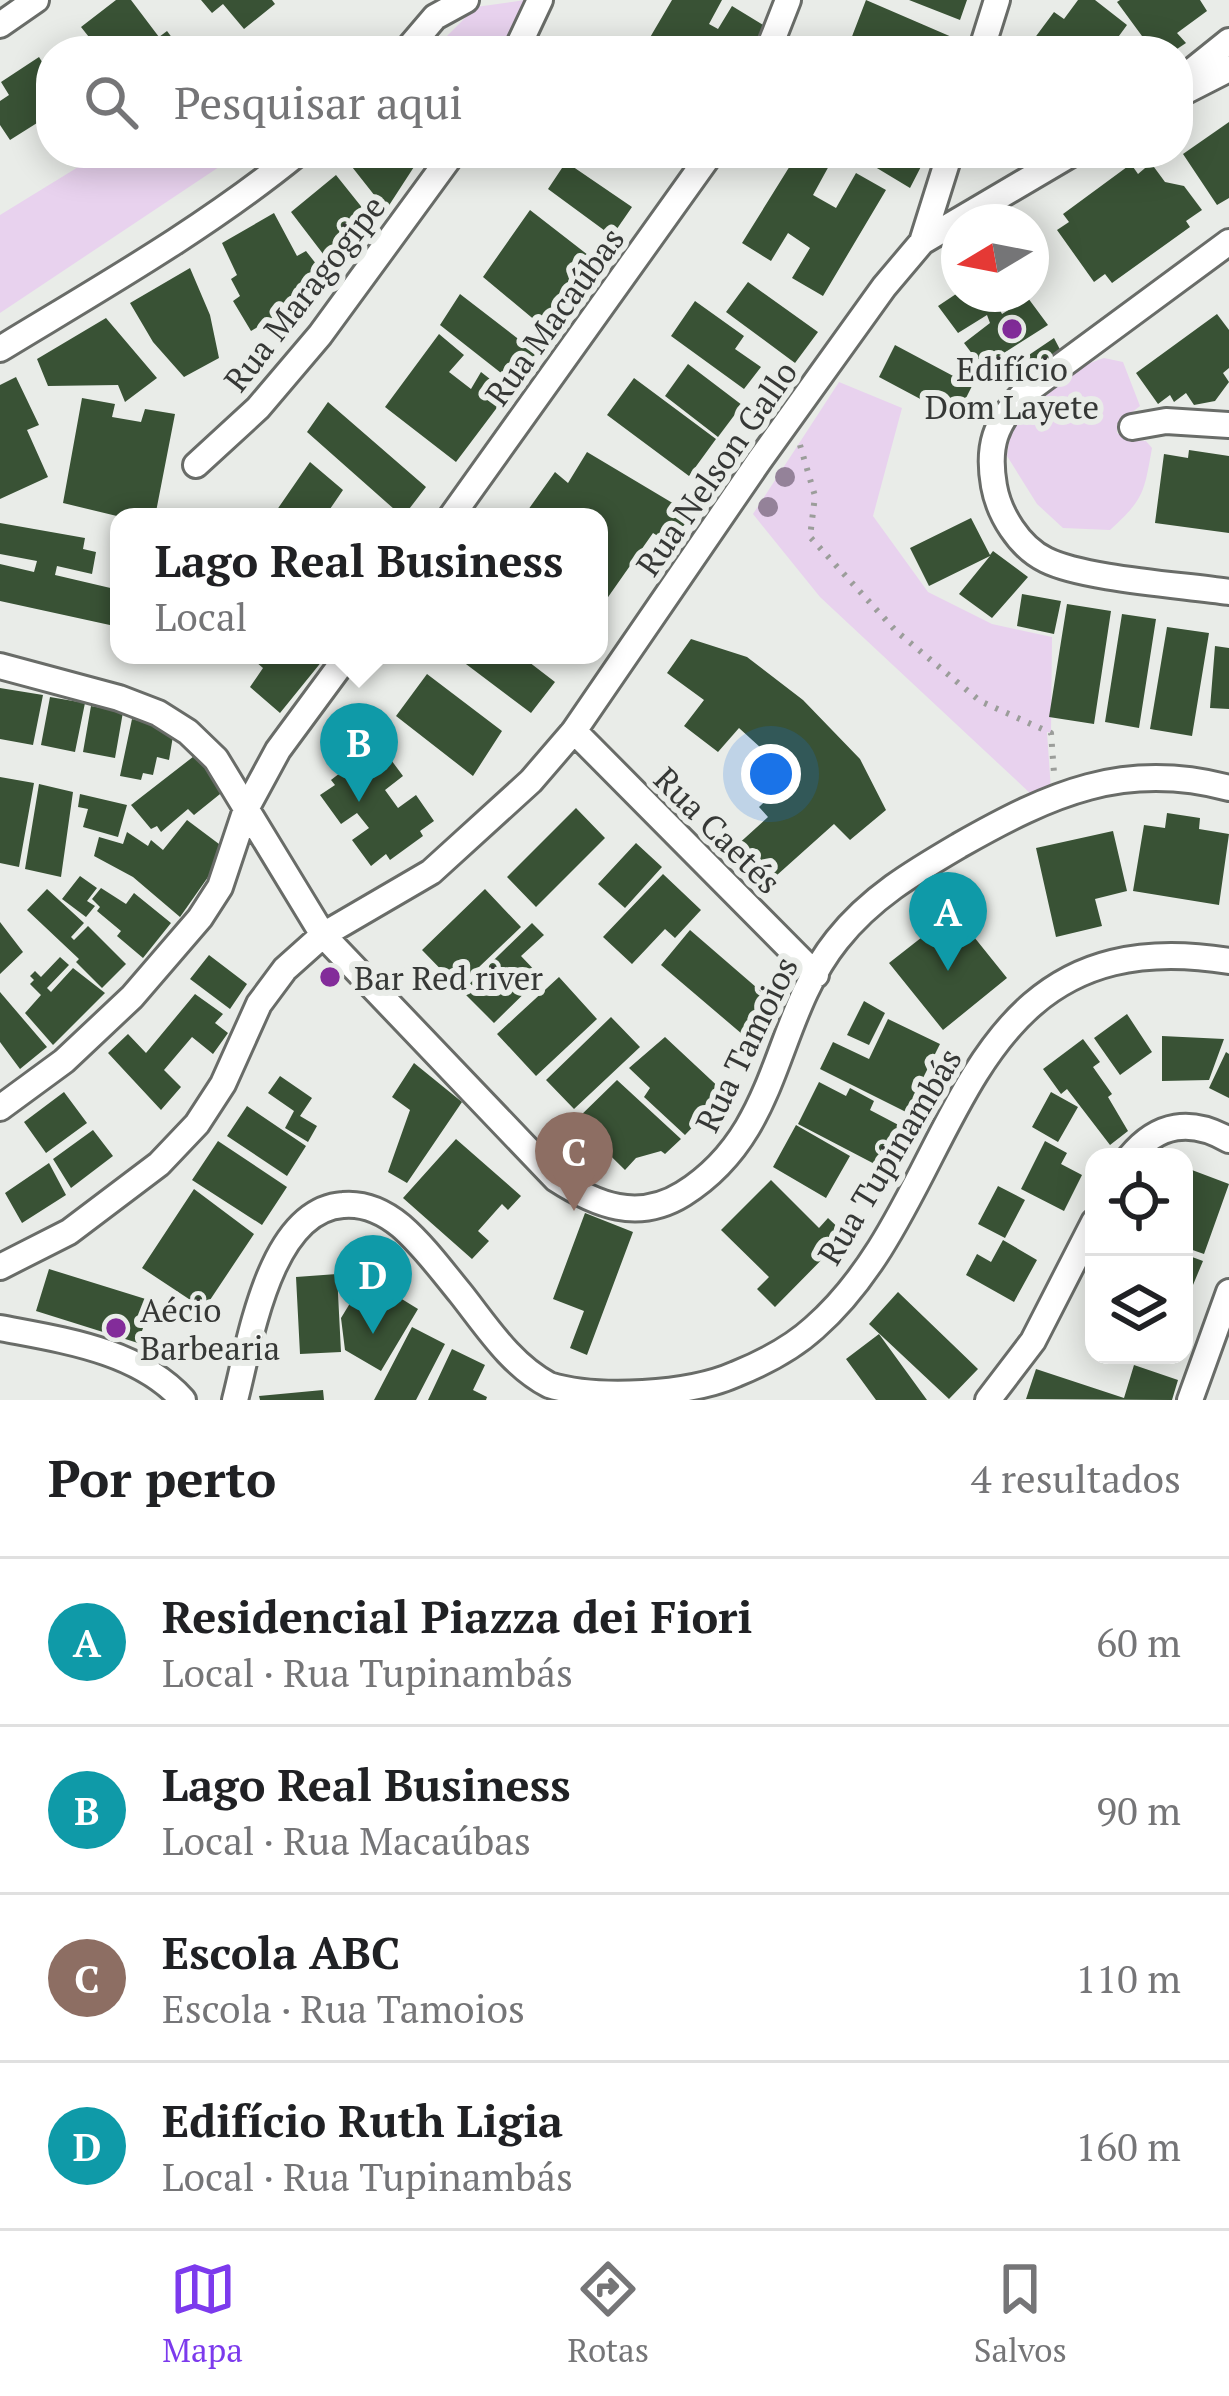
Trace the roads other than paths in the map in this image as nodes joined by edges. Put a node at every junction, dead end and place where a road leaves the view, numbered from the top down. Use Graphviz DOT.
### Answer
graph roads {
  1 [pos="36,0"];
  2 [pos="466,0"];
  3 [pos="540,0"];
  4 [pos="788,0"];
  5 [pos="998,0"];
  6 [pos="0,25"];
  7 [pos="419,36"];
  8 [pos="523,36"];
  9 [pos="774,36"];
  10 [pos="987,36"];
  11 [pos="1229,41"];
  12 [pos="1229,69"];
  13 [pos="1193,70"];
  14 [pos="1193,87"];
  15 [pos="280,168"];
  16 [pos="442,168"];
  17 [pos="700,168"];
  18 [pos="945,168"];
  19 [pos="1048,168"];
  20 [pos="922,242"];
  21 [pos="1229,242"];
  22 [pos="0,349"];
  23 [pos="1229,425"];
  24 [pos="1132,427"];
  25 [pos="196,465"];
  26 [pos="457,508"];
  27 [pos="1229,592"];
  28 [pos="341,664"];
  29 [pos="0,666"];
  30 [pos="574,731"];
  31 [pos="1229,788"];
  32 [pos="246,809"];
  33 [pos="322,935"];
  34 [pos="1229,961"];
  35 [pos="816,975"];
  36 [pos="0,1108"];
  37 [pos="1229,1140"];
  38 [pos="1139,1148"];
  39 [pos="1085,1240"];
  40 [pos="0,1267"];
  41 [pos="1229,1292"];
  42 [pos="0,1328"];
  43 [pos="183,1400"];
  44 [pos="235,1400"];
  45 [pos="988,1400"];
  46 [pos="1190,1400"];
  1 -- 6 [label="street"];
  2 -- 7 [label="street"];
  3 -- 8 [label="street"];
  4 -- 9 [label="street"];
  5 -- 10 [label="street"];
  11 -- 13 [label="street"];
  12 -- 14 [label="street"];
  15 -- 22 [label="street"];
  16 -- 25 [label="street, Rua Maragogipe"];
  17 -- 26 [label="street, Rua Macaúbas"];
  18 -- 20 [label="street"];
  19 -- 20 [label="street, Rua Nelson Gallo"];
  20 -- 30 [label="street, Rua Nelson Gallo"];
  21 -- 27 [label="street"];
  23 -- 24 [label="street"];
  28 -- 32 [label="street"];
  29 -- 32 [label="street, Rua Tamoios"];
  30 -- 33 [label="street, Rua Nelson Gallo"];
  30 -- 35 [label="street, Rua Caetés"];
  31 -- 35 [label="street, Rua Tamoios"];
  32 -- 33 [label="street, Rua Tamoios"];
  32 -- 36 [label="street"];
  33 -- 35 [label="street, Rua Tamoios"];
  33 -- 40 [label="street, Rua Nelson Gallo"];
  34 -- 44 [label="street, Rua Tupinambás"];
  37 -- 38 [label="street"];
  39 -- 45 [label="street"];
  41 -- 46 [label="street"];
  42 -- 43 [label="street"];
}
